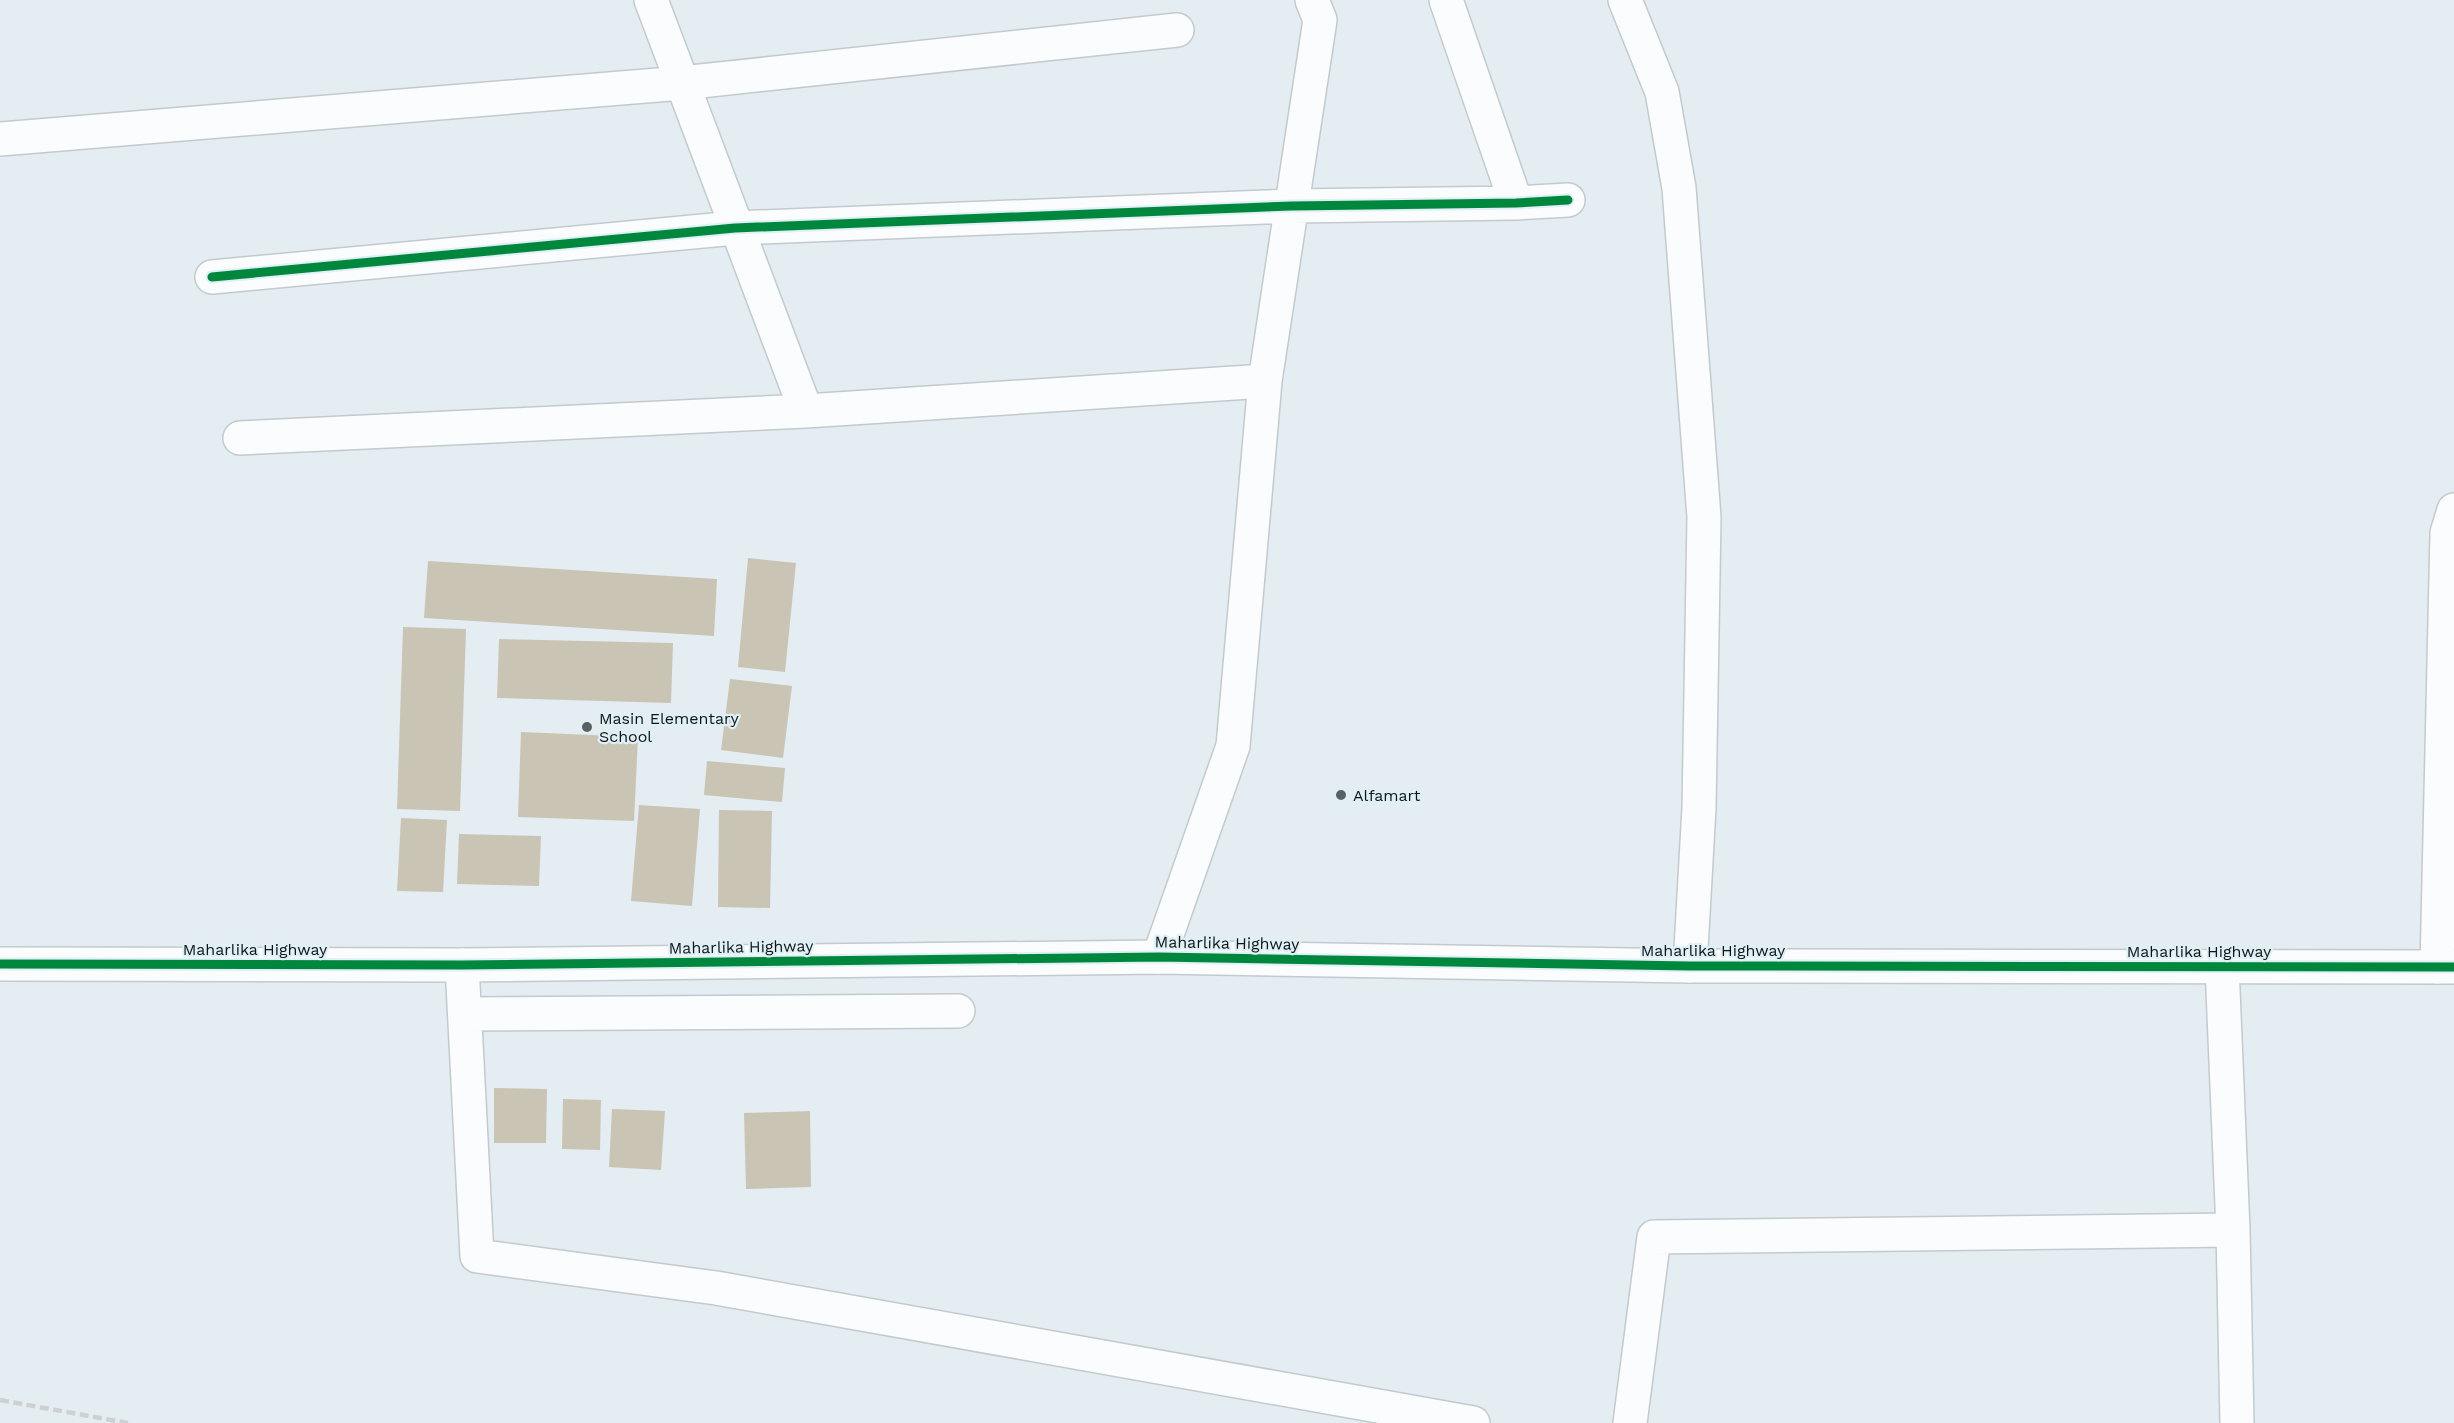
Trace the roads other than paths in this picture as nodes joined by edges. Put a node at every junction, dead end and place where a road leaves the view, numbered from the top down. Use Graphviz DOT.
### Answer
graph roads {
  1 [pos="651,0"];
  2 [pos="1312,0"];
  3 [pos="1446,0"];
  4 [pos="1625,0"];
  5 [pos="1176,30"];
  6 [pos="682,83"];
  7 [pos="0,139"];
  8 [pos="1568,200"];
  9 [pos="1516,203"];
  10 [pos="1292,206"];
  11 [pos="735,228"];
  12 [pos="212,277"];
  13 [pos="1265,381"];
  14 [pos="806,411"];
  15 [pos="240,438"];
  16 [pos="2454,510"];
  17 [pos="1159,957"];
  18 [pos="0,964"];
  19 [pos="462,965"];
  20 [pos="1690,966"];
  21 [pos="2222,966"];
  22 [pos="2445,967"];
  23 [pos="958,1011"];
  24 [pos="466,1014"];
  25 [pos="2233,1230"];
  26 [pos="1473,1423"];
  27 [pos="1630,1423"];
  28 [pos="2237,1423"];
  1 -- 6 [label="street"];
  2 -- 10 [label="street"];
  3 -- 9 [label="street"];
  4 -- 20 [label="street"];
  5 -- 6 [label="street"];
  6 -- 7 [label="street"];
  6 -- 11 [label="street"];
  8 -- 9 [label="street"];
  9 -- 10 [label="street"];
  10 -- 11 [label="street"];
  10 -- 13 [label="street"];
  11 -- 12 [label="street"];
  11 -- 14 [label="street"];
  13 -- 14 [label="street"];
  13 -- 17 [label="street"];
  14 -- 15 [label="street"];
  16 -- 22 [label="street"];
  17 -- 19 [label="street, Maharlika Highway"];
  17 -- 20 [label="street, Maharlika Highway"];
  18 -- 19 [label="street, Maharlika Highway"];
  19 -- 24 [label="street"];
  20 -- 21 [label="street, Maharlika Highway"];
  21 -- 22 [label="street, Maharlika Highway"];
  21 -- 25 [label="street"];
  23 -- 24 [label="street"];
  24 -- 26 [label="street"];
  25 -- 27 [label="street"];
  25 -- 28 [label="street"];
}
